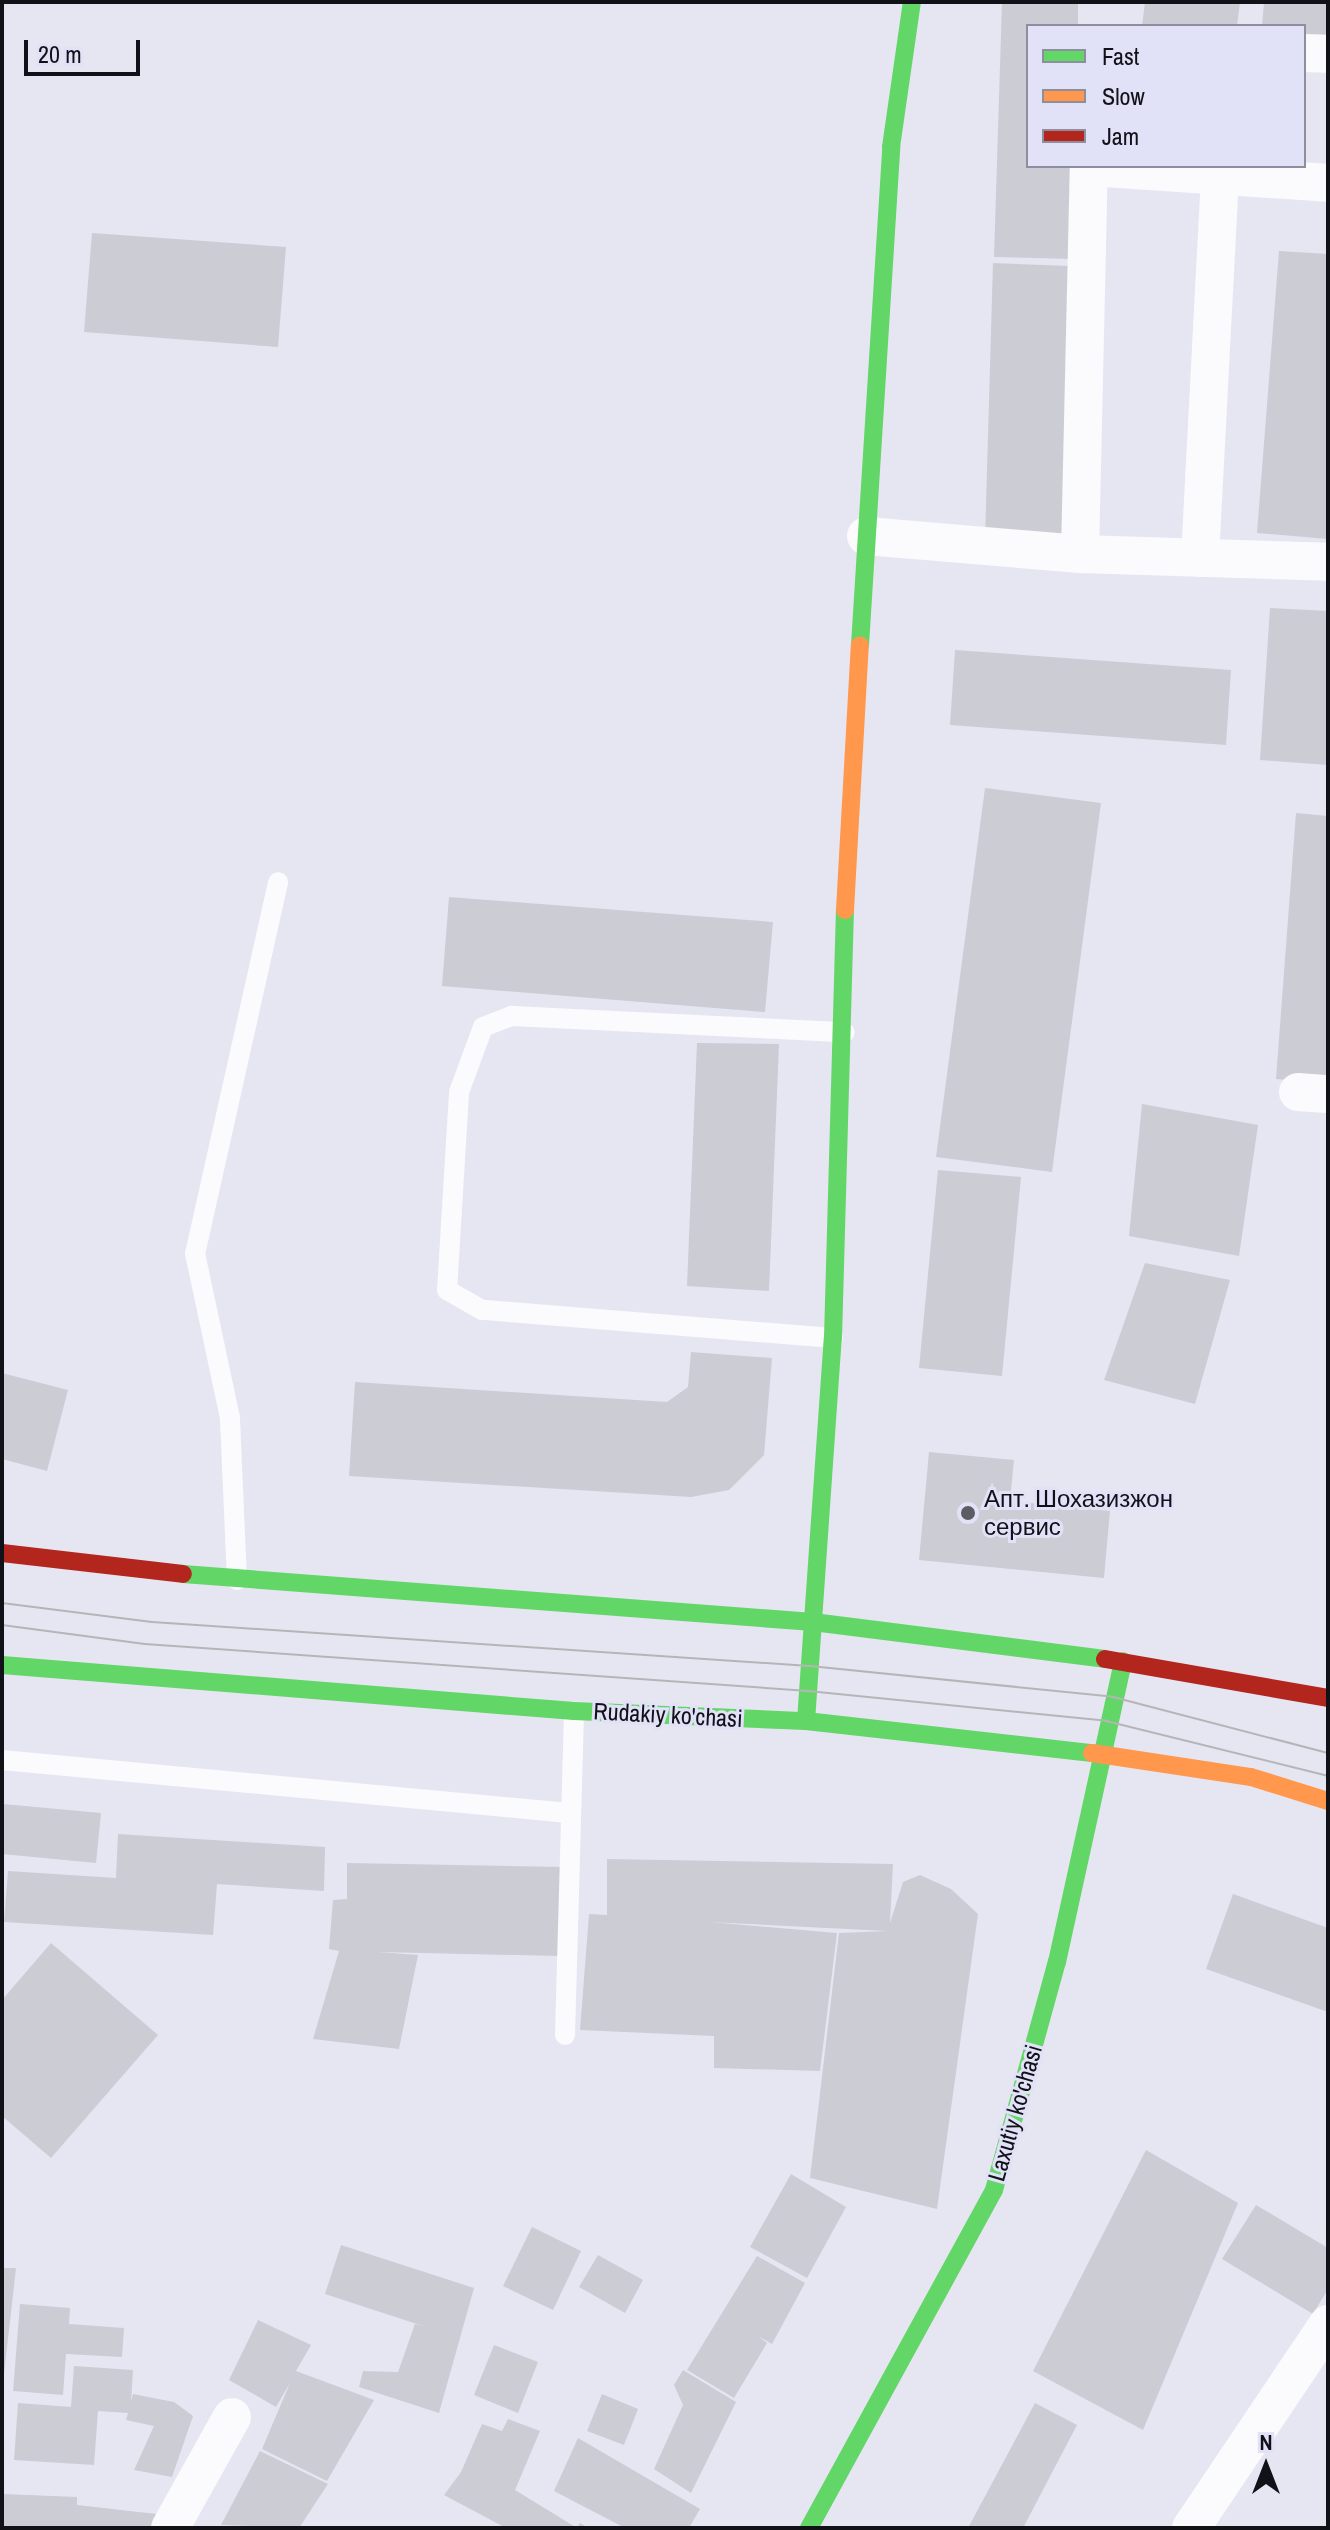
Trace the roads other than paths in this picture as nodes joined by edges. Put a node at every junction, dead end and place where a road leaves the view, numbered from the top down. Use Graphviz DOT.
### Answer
graph roads {
  1 [pos="912,2"];
  2 [pos="1306,53"];
  3 [pos="1328,54"];
  4 [pos="1089,168"];
  5 [pos="1105,168"];
  6 [pos="1220,175"];
  7 [pos="1328,183"];
  8 [pos="866,536"];
  9 [pos="1080,554"];
  10 [pos="1200,558"];
  11 [pos="1328,562"];
  12 [pos="278,882"];
  13 [pos="845,1032"];
  14 [pos="833,1338"];
  15 [pos="2,1553"];
  16 [pos="237,1580"];
  17 [pos="813,1622"];
  18 [pos="1123,1661"];
  19 [pos="2,1665"];
  20 [pos="1328,1698"];
  21 [pos="574,1711"];
  22 [pos="806,1721"];
  23 [pos="1099,1754"];
  24 [pos="2,1760"];
  25 [pos="1328,1801"];
  26 [pos="569,1813"];
  27 [pos="565,2035"];
  28 [pos="1328,2324"];
  29 [pos="232,2417"];
  30 [pos="170,2528"];
  31 [pos="809,2528"];
  32 [pos="1191,2528"];
  1 -- 8 [label="main road"];
  2 -- 3 [label="street"];
  4 -- 9 [label="street"];
  5 -- 6 [label="street"];
  6 -- 7 [label="street"];
  6 -- 10 [label="street"];
  8 -- 9 [label="street"];
  8 -- 13 [label="main road"];
  9 -- 10 [label="street"];
  10 -- 11 [label="street"];
  12 -- 16 [label="lane"];
  13 -- 14 [label="main road"];
  13 -- 14 [label="lane"];
  14 -- 17 [label="main road"];
  15 -- 16 [label="main road"];
  16 -- 17 [label="main road"];
  17 -- 18 [label="main road"];
  17 -- 22 [label="main road"];
  18 -- 20 [label="main road"];
  18 -- 23 [label="main road, Laxutiy ko'chasi"];
  19 -- 21 [label="main road, Rudakiy ko'chasi"];
  21 -- 22 [label="main road, Rudakiy ko'chasi"];
  21 -- 26 [label="lane"];
  22 -- 23 [label="main road, Rudakiy ko'chasi"];
  23 -- 25 [label="main road, Rudakiy ko'chasi"];
  23 -- 31 [label="main road, Laxutiy ko'chasi"];
  24 -- 26 [label="lane"];
  26 -- 27 [label="lane"];
  28 -- 32 [label="street"];
  29 -- 30 [label="street"];
}
